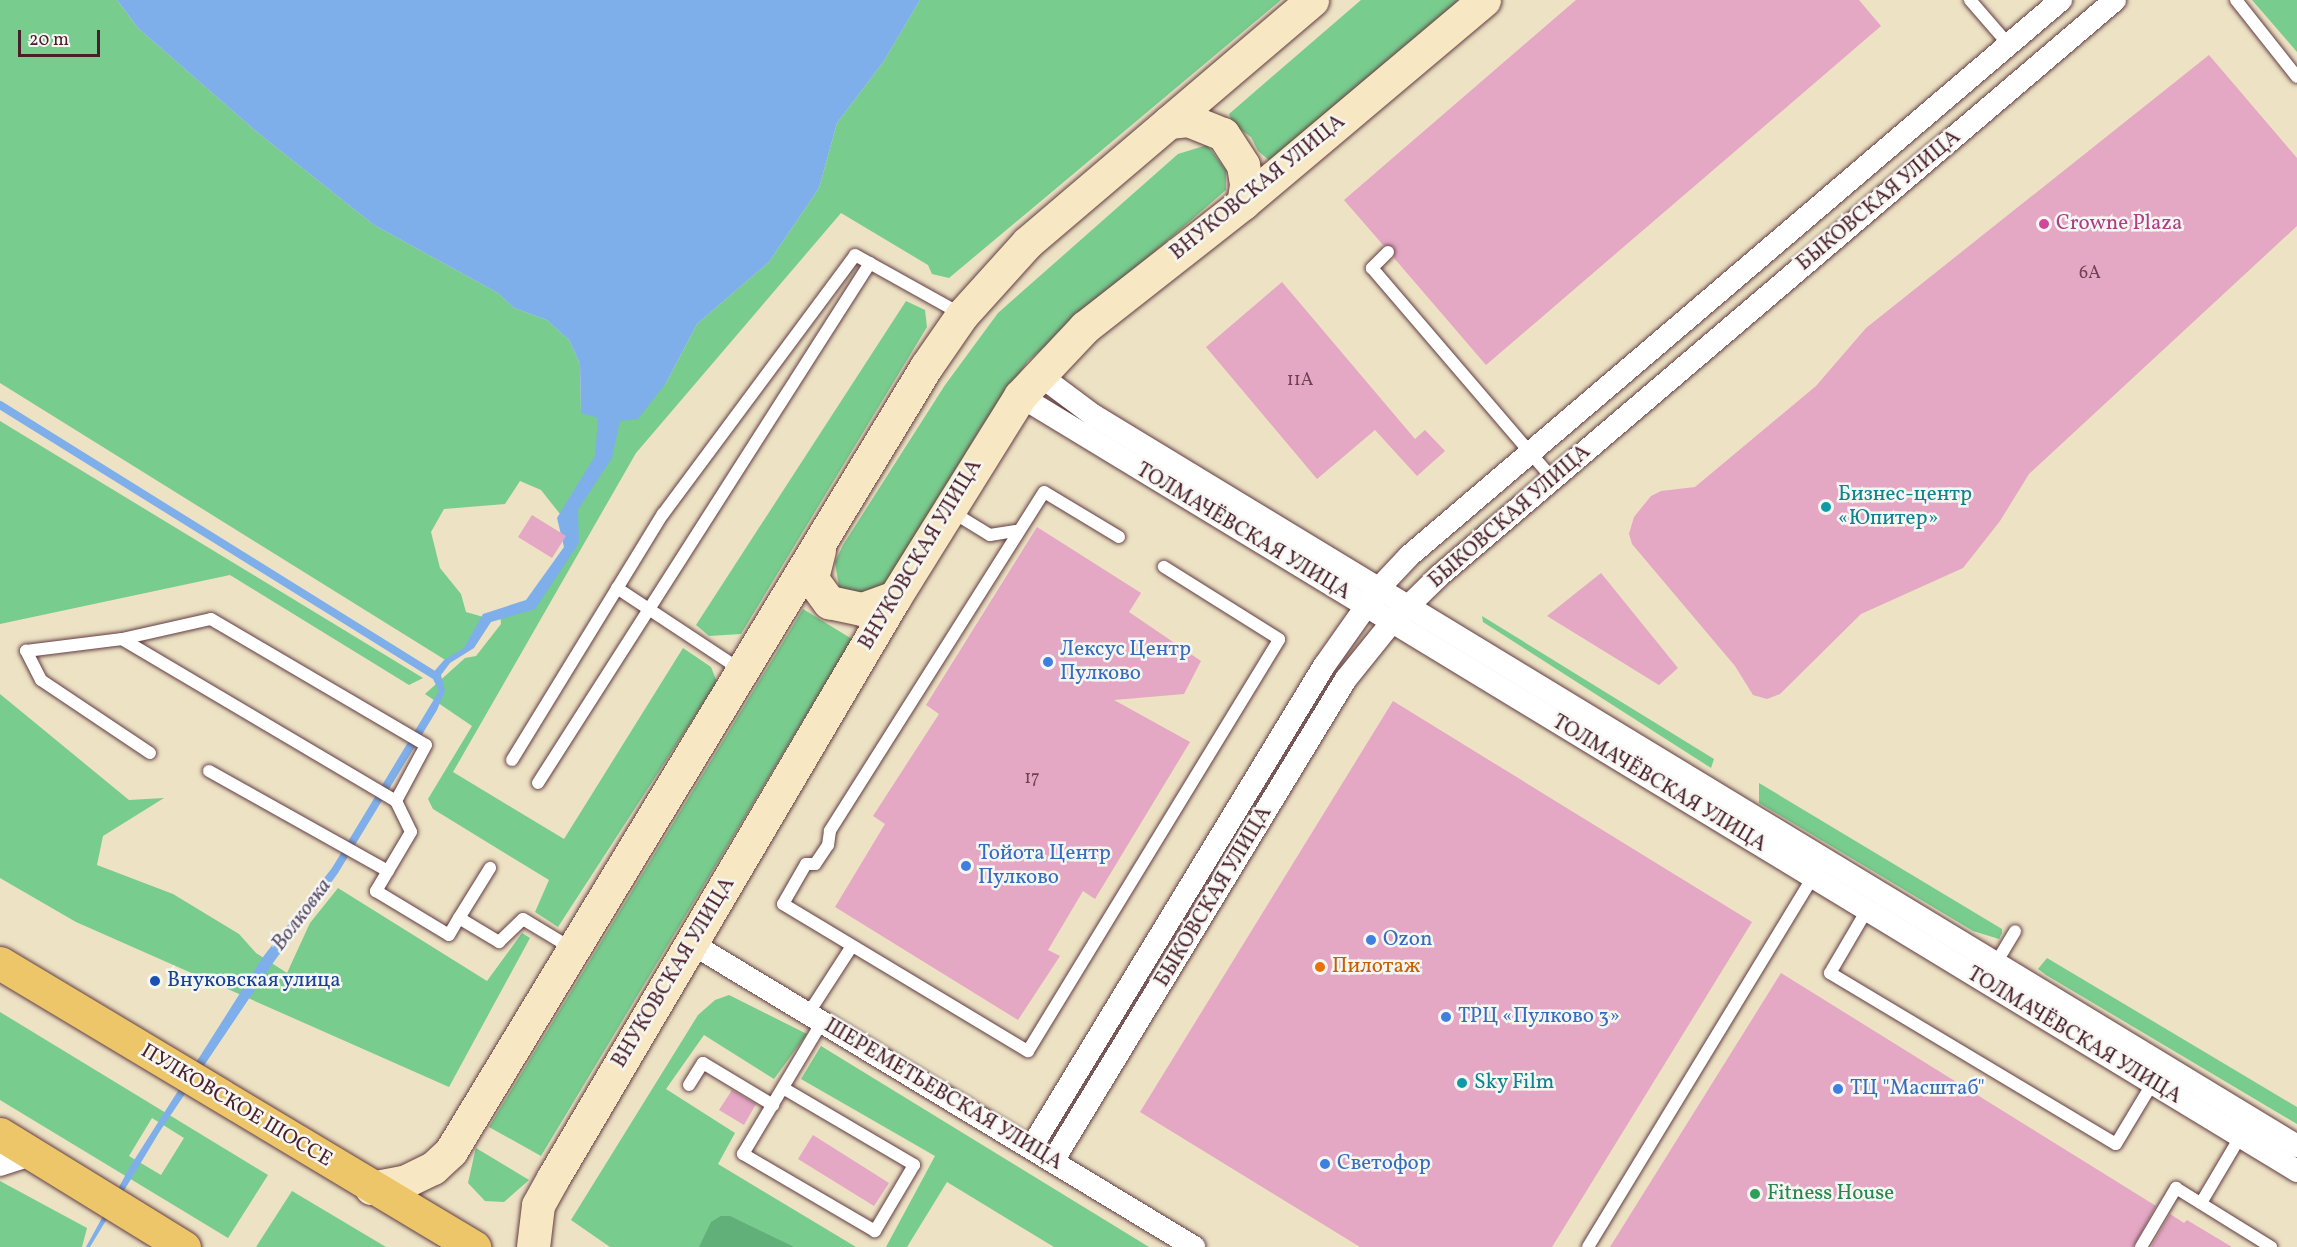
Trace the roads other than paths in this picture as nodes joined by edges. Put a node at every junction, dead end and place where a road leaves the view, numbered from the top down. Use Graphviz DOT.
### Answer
graph roads {
  1 [pos="1312,0"];
  2 [pos="1484,0"];
  3 [pos="1970,0"];
  4 [pos="2061,0"];
  5 [pos="2115,0"];
  6 [pos="2236,0"];
  7 [pos="2009,45"];
  8 [pos="2297,76"];
  9 [pos="1169,122"];
  10 [pos="1243,203"];
  11 [pos="1389,252"];
  12 [pos="870,263"];
  13 [pos="962,315"];
  14 [pos="1029,385"];
  15 [pos="1530,453"];
  16 [pos="1553,479"];
  17 [pos="948,509"];
  18 [pos="1016,531"];
  19 [pos="1119,537"];
  20 [pos="820,546"];
  21 [pos="1164,567"];
  22 [pos="617,588"];
  23 [pos="895,597"];
  24 [pos="1373,597"];
  25 [pos="1408,606"];
  26 [pos="646,608"];
  27 [pos="1392,622"];
  28 [pos="122,639"];
  29 [pos="743,671"];
  30 [pos="150,753"];
  31 [pos="512,760"];
  32 [pos="209,771"];
  33 [pos="538,783"];
  34 [pos="396,801"];
  35 [pos="1716,806"];
  36 [pos="490,867"];
  37 [pos="1818,868"];
  38 [pos="388,871"];
  39 [pos="1867,910"];
  40 [pos="459,918"];
  41 [pos="2015,931"];
  42 [pos="691,943"];
  43 [pos="852,946"];
  44 [pos="572,949"];
  45 [pos="0,963"];
  46 [pos="1996,963"];
  47 [pos="815,1018"];
  48 [pos="2152,1084"];
  49 [pos="690,1085"];
  50 [pos="783,1088"];
  51 [pos="773,1105"];
  52 [pos="0,1134"];
  53 [pos="2240,1137"];
  54 [pos="2297,1146"];
  55 [pos="1031,1148"];
  56 [pos="33,1154"];
  57 [pos="1053,1161"];
  58 [pos="0,1165"];
  59 [pos="2297,1172"];
  60 [pos="371,1188"];
  61 [pos="2201,1203"];
  62 [pos="172,1243"];
  63 [pos="474,1247"];
  64 [pos="533,1247"];
  65 [pos="1194,1247"];
  66 [pos="1588,1247"];
  67 [pos="2141,1247"];
  68 [pos="2271,1247"];
  1 -- 9 [label="street"];
  2 -- 10 [label="street, ВНУКОВСКАЯ УЛИЦА"];
  3 -- 7 [label="lane"];
  4 -- 7 [label="street, БЫКОВСКАЯ УЛИЦА"];
  5 -- 16 [label="street, БЫКОВСКАЯ УЛИЦА"];
  6 -- 8 [label="lane"];
  7 -- 15 [label="street, БЫКОВСКАЯ УЛИЦА"];
  9 -- 10 [label="street"];
  9 -- 13 [label="street"];
  10 -- 14 [label="street, ВНУКОВСКАЯ УЛИЦА"];
  11 -- 15 [label="lane"];
  12 -- 13 [label="lane"];
  12 -- 22 [label="lane"];
  12 -- 26 [label="lane"];
  13 -- 20 [label="street"];
  14 -- 17 [label="street, ВНУКОВСКАЯ УЛИЦА"];
  14 -- 24 [label="street, ТОЛМАЧЁВСКАЯ УЛИЦА"];
  15 -- 16 [label="lane"];
  15 -- 24 [label="street, БЫКОВСКАЯ УЛИЦА"];
  16 -- 25 [label="street, БЫКОВСКАЯ УЛИЦА"];
  17 -- 18 [label="lane"];
  17 -- 23 [label="street, ВНУКОВСКАЯ УЛИЦА"];
  18 -- 19 [label="lane"];
  18 -- 43 [label="lane"];
  20 -- 23 [label="street"];
  20 -- 29 [label="street"];
  21 -- 43 [label="lane"];
  22 -- 26 [label="lane"];
  22 -- 31 [label="lane"];
  23 -- 42 [label="street, ВНУКОВСКАЯ УЛИЦА"];
  24 -- 25 [label="street, ТОЛМАЧЁВСКАЯ УЛИЦА"];
  24 -- 27 [label="street, ТОЛМАЧЁВСКАЯ УЛИЦА"];
  24 -- 55 [label="street, БЫКОВСКАЯ УЛИЦА"];
  25 -- 27 [label="street, БЫКОВСКАЯ УЛИЦА"];
  25 -- 35 [label="street, ТОЛМАЧЁВСКАЯ УЛИЦА"];
  26 -- 29 [label="lane"];
  26 -- 33 [label="lane"];
  27 -- 35 [label="street, ТОЛМАЧЁВСКАЯ УЛИЦА"];
  27 -- 57 [label="street, БЫКОВСКАЯ УЛИЦА"];
  28 -- 30 [label="lane"];
  28 -- 34 [label="lane"];
  28 -- 34 [label="lane"];
  29 -- 44 [label="street"];
  32 -- 38 [label="lane"];
  34 -- 38 [label="lane"];
  35 -- 37 [label="street, ТОЛМАЧЁВСКАЯ УЛИЦА"];
  36 -- 40 [label="lane"];
  37 -- 39 [label="street, ТОЛМАЧЁВСКАЯ УЛИЦА"];
  37 -- 46 [label="street, ТОЛМАЧЁВСКАЯ УЛИЦА"];
  37 -- 66 [label="lane"];
  38 -- 40 [label="lane"];
  39 -- 48 [label="street, ТОЛМАЧЁВСКАЯ УЛИЦА"];
  39 -- 48 [label="lane"];
  40 -- 44 [label="lane"];
  41 -- 46 [label="lane"];
  42 -- 47 [label="street, ШЕРЕМЕТЬЕВСКАЯ УЛИЦА"];
  42 -- 64 [label="street, ВНУКОВСКАЯ УЛИЦА"];
  43 -- 47 [label="lane"];
  44 -- 60 [label="street"];
  45 -- 60 [label="highway, ПУЛКОВСКОЕ ШОССЕ"];
  46 -- 54 [label="street, ТОЛМАЧЁВСКАЯ УЛИЦА"];
  47 -- 50 [label="lane"];
  47 -- 55 [label="street, ШЕРЕМЕТЬЕВСКАЯ УЛИЦА"];
  48 -- 53 [label="street, ТОЛМАЧЁВСКАЯ УЛИЦА"];
  49 -- 51 [label="lane"];
  50 -- 51 [label="lane"];
  50 -- 51 [label="lane"];
  52 -- 56 [label="highway"];
  53 -- 59 [label="street, ТОЛМАЧЁВСКАЯ УЛИЦА"];
  53 -- 61 [label="lane"];
  55 -- 57 [label="street, ШЕРЕМЕТЬЕВСКАЯ УЛИЦА"];
  56 -- 58 [label="street"];
  56 -- 62 [label="highway"];
  57 -- 65 [label="street, ШЕРЕМЕТЬЕВСКАЯ УЛИЦА"];
  60 -- 63 [label="highway, ПУЛКОВСКОЕ ШОССЕ"];
  61 -- 67 [label="lane"];
  61 -- 68 [label="lane"];
}
